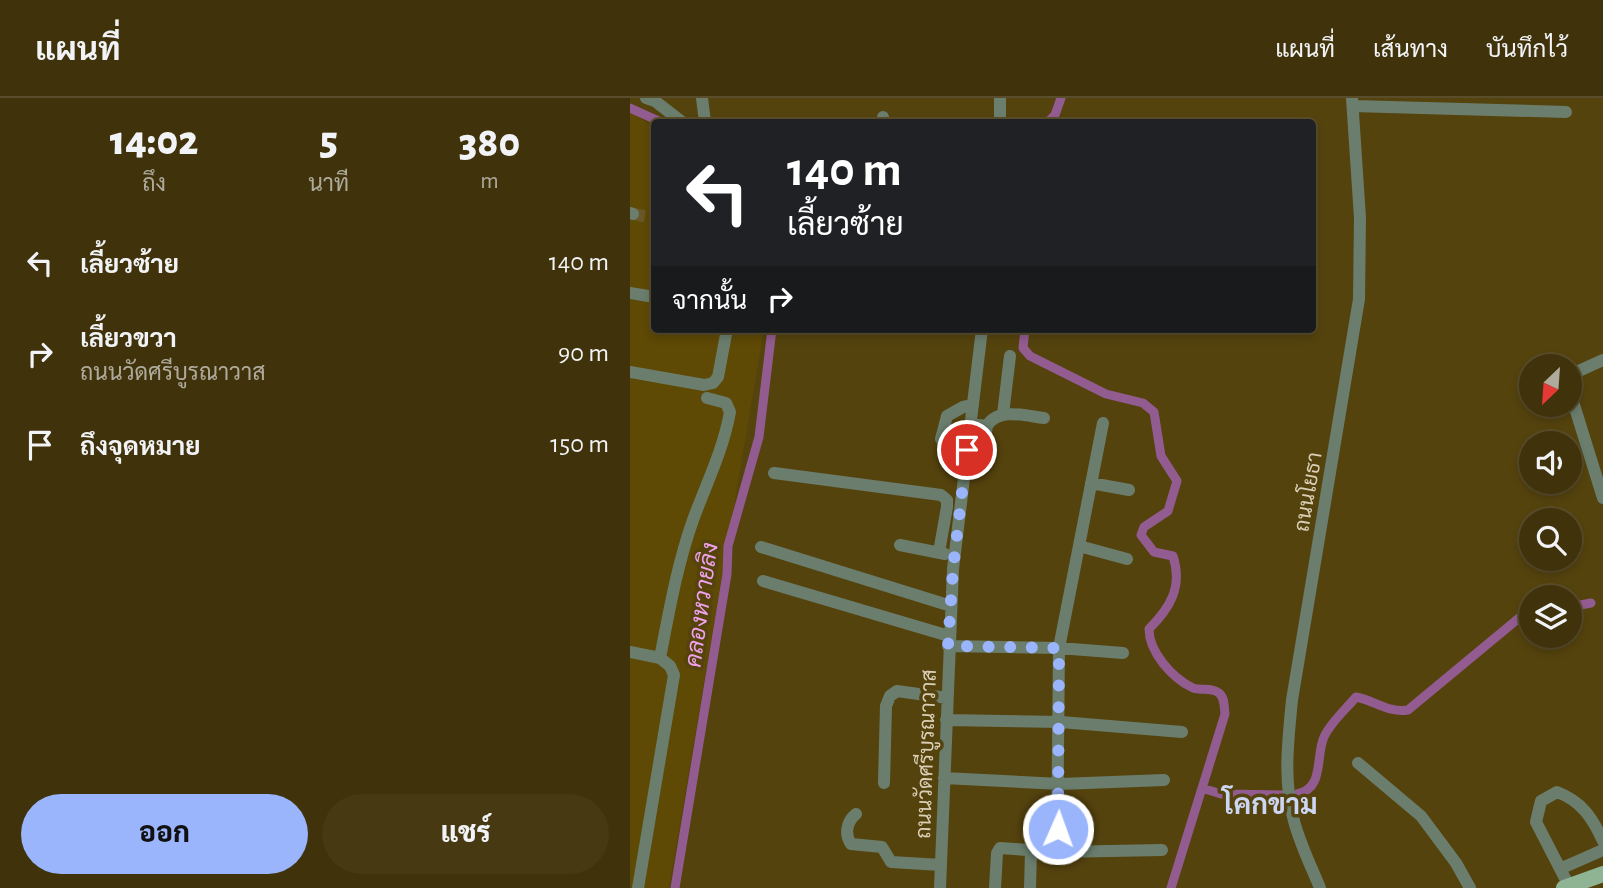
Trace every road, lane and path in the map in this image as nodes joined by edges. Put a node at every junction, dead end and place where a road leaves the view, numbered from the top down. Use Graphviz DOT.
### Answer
graph roads {
  1 [pos="646,98"];
  2 [pos="702,98"];
  3 [pos="1000,98"];
  4 [pos="1352,102"];
  5 [pos="1566,112"];
  6 [pos="678,119"];
  7 [pos="705,119"];
  8 [pos="1000,119"];
  9 [pos="630,293"];
  10 [pos="651,297"];
  11 [pos="726,333"];
  12 [pos="982,333"];
  13 [pos="1010,356"];
  14 [pos="1603,360"];
  15 [pos="1582,370"];
  16 [pos="630,372"];
  17 [pos="707,398"];
  18 [pos="973,405"];
  19 [pos="1003,414"];
  20 [pos="1578,417"];
  21 [pos="1044,418"];
  22 [pos="1103,423"];
  23 [pos="970,424"];
  24 [pos="987,426"];
  25 [pos="941,439"];
  26 [pos="981,464"];
  27 [pos="774,473"];
  28 [pos="1091,483"];
  29 [pos="1129,491"];
  30 [pos="1603,498"];
  31 [pos="900,545"];
  32 [pos="761,547"];
  33 [pos="1079,547"];
  34 [pos="939,552"];
  35 [pos="955,557"];
  36 [pos="1128,559"];
  37 [pos="763,581"];
  38 [pos="951,606"];
  39 [pos="949,641"];
  40 [pos="1059,648"];
  41 [pos="630,652"];
  42 [pos="1123,653"];
  43 [pos="660,659"];
  44 [pos="947,698"];
  45 [pos="946,720"];
  46 [pos="1061,722"];
  47 [pos="1182,732"];
  48 [pos="1358,762"];
  49 [pos="944,778"];
  50 [pos="1164,780"];
  51 [pos="884,783"];
  52 [pos="1060,784"];
  53 [pos="856,814"];
  54 [pos="1603,841"];
  55 [pos="1162,850"];
  56 [pos="1603,850"];
  57 [pos="1031,851"];
  58 [pos="1057,852"];
  59 [pos="941,865"];
  60 [pos="1562,868"];
  61 [pos="1603,874"];
  62 [pos="1566,887"];
  63 [pos="638,888"];
  64 [pos="940,888"];
  65 [pos="995,888"];
  66 [pos="1030,888"];
  67 [pos="1320,888"];
  68 [pos="1469,888"];
  1 -- 6 [label="street"];
  2 -- 7 [label="street"];
  3 -- 8 [label="street"];
  4 -- 5 [label="street"];
  4 -- 67 [label="street, ถนนโยธา"];
  9 -- 10 [label="street"];
  11 -- 16 [label="street"];
  12 -- 18 [label="street, ถนนวัดศรีบูรณาวาส"];
  13 -- 19 [label="street"];
  14 -- 15 [label="street"];
  17 -- 43 [label="street"];
  18 -- 23 [label="street, ถนนวัดศรีบูรณาวาส"];
  18 -- 25 [label="street"];
  19 -- 21 [label="street"];
  19 -- 24 [label="street"];
  20 -- 30 [label="street"];
  22 -- 28 [label="street"];
  23 -- 24 [label="street"];
  23 -- 35 [label="street, ถนนวัดศรีบูรณาวาส"];
  24 -- 26 [label="street"];
  27 -- 34 [label="street"];
  28 -- 29 [label="street"];
  28 -- 33 [label="street"];
  31 -- 34 [label="street"];
  32 -- 38 [label="street"];
  33 -- 36 [label="street"];
  33 -- 40 [label="street"];
  34 -- 35 [label="street"];
  35 -- 38 [label="street, ถนนวัดศรีบูรณาวาส"];
  37 -- 39 [label="street"];
  38 -- 39 [label="street, ถนนวัดศรีบูรณาวาส"];
  39 -- 40 [label="street"];
  39 -- 44 [label="street, ถนนวัดศรีบูรณาวาส"];
  40 -- 42 [label="street"];
  40 -- 46 [label="street"];
  41 -- 43 [label="street"];
  43 -- 63 [label="street"];
  44 -- 45 [label="street, ถนนวัดศรีบูรณาวาส"];
  44 -- 51 [label="street"];
  45 -- 46 [label="street"];
  45 -- 49 [label="street, ถนนวัดศรีบูรณาวาส"];
  46 -- 47 [label="street"];
  46 -- 52 [label="street"];
  48 -- 68 [label="street"];
  49 -- 52 [label="street"];
  49 -- 59 [label="street, ถนนวัดศรีบูรณาวาส"];
  50 -- 52 [label="street"];
  52 -- 58 [label="street"];
  53 -- 59 [label="street"];
  54 -- 60 [label="street"];
  55 -- 58 [label="street"];
  56 -- 60 [label="street"];
  57 -- 58 [label="street"];
  57 -- 65 [label="street"];
  57 -- 66 [label="street"];
  59 -- 64 [label="street, ถนนวัดศรีบูรณาวาส"];
  60 -- 62 [label="street"];
  61 -- 62 [label="main road"];
}
